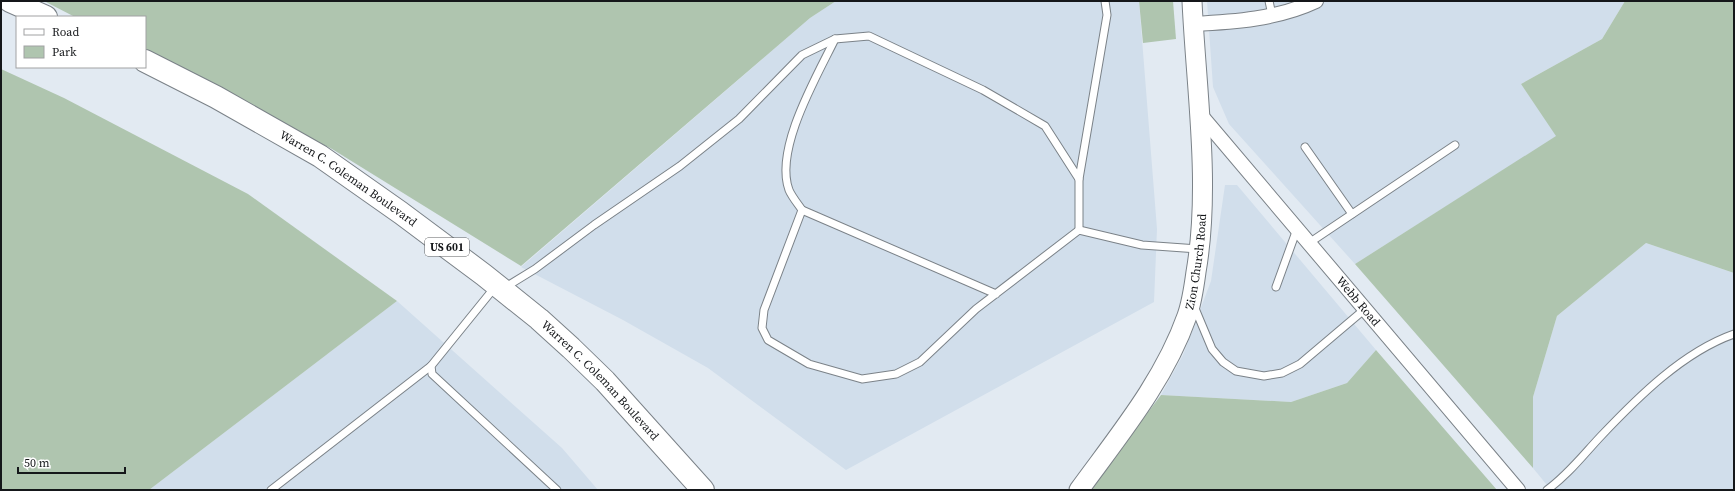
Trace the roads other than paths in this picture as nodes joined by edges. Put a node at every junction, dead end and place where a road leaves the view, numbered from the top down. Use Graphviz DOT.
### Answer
graph roads {
  1 [pos="10,1"];
  2 [pos="1105,1"];
  3 [pos="1192,1"];
  4 [pos="1316,1"];
  5 [pos="1270,8"];
  6 [pos="44,16"];
  7 [pos="1193,24"];
  8 [pos="835,39"];
  9 [pos="146,62"];
  10 [pos="1198,112"];
  11 [pos="1455,145"];
  12 [pos="1305,147"];
  13 [pos="1079,179"];
  14 [pos="802,210"];
  15 [pos="1352,214"];
  16 [pos="1297,229"];
  17 [pos="1079,230"];
  18 [pos="1309,243"];
  19 [pos="1200,249"];
  20 [pos="499,287"];
  21 [pos="1276,287"];
  22 [pos="996,294"];
  23 [pos="1192,300"];
  24 [pos="1365,309"];
  25 [pos="1734,334"];
  26 [pos="431,366"];
  27 [pos="697,488"];
  28 [pos="271,490"];
  29 [pos="557,490"];
  30 [pos="1079,490"];
  31 [pos="1518,490"];
  32 [pos="1548,490"];
  1 -- 6 [label="highway"];
  2 -- 13 [label="lane"];
  3 -- 7 [label="street, Zion Church Road"];
  4 -- 5 [label="street"];
  5 -- 7 [label="street"];
  7 -- 10 [label="street, Zion Church Road"];
  8 -- 13 [label="lane"];
  8 -- 14 [label="lane"];
  8 -- 20 [label="lane"];
  9 -- 20 [label="highway, Warren C. Coleman Boulevard / US 601"];
  10 -- 16 [label="street, Webb Road"];
  10 -- 19 [label="street, Zion Church Road"];
  11 -- 15 [label="lane"];
  12 -- 15 [label="lane"];
  13 -- 17 [label="lane"];
  14 -- 22 [label="lane"];
  14 -- 22 [label="lane"];
  15 -- 18 [label="lane"];
  16 -- 18 [label="street, Webb Road"];
  16 -- 21 [label="lane"];
  17 -- 19 [label="lane"];
  17 -- 22 [label="lane"];
  18 -- 24 [label="street, Webb Road"];
  19 -- 23 [label="street, Zion Church Road"];
  20 -- 26 [label="lane"];
  20 -- 27 [label="highway, Warren C. Coleman Boulevard / US 601"];
  23 -- 24 [label="lane"];
  23 -- 30 [label="street, Zion Church Road"];
  24 -- 31 [label="street, Webb Road"];
  25 -- 32 [label="lane"];
  26 -- 28 [label="lane"];
  26 -- 29 [label="lane"];
}
